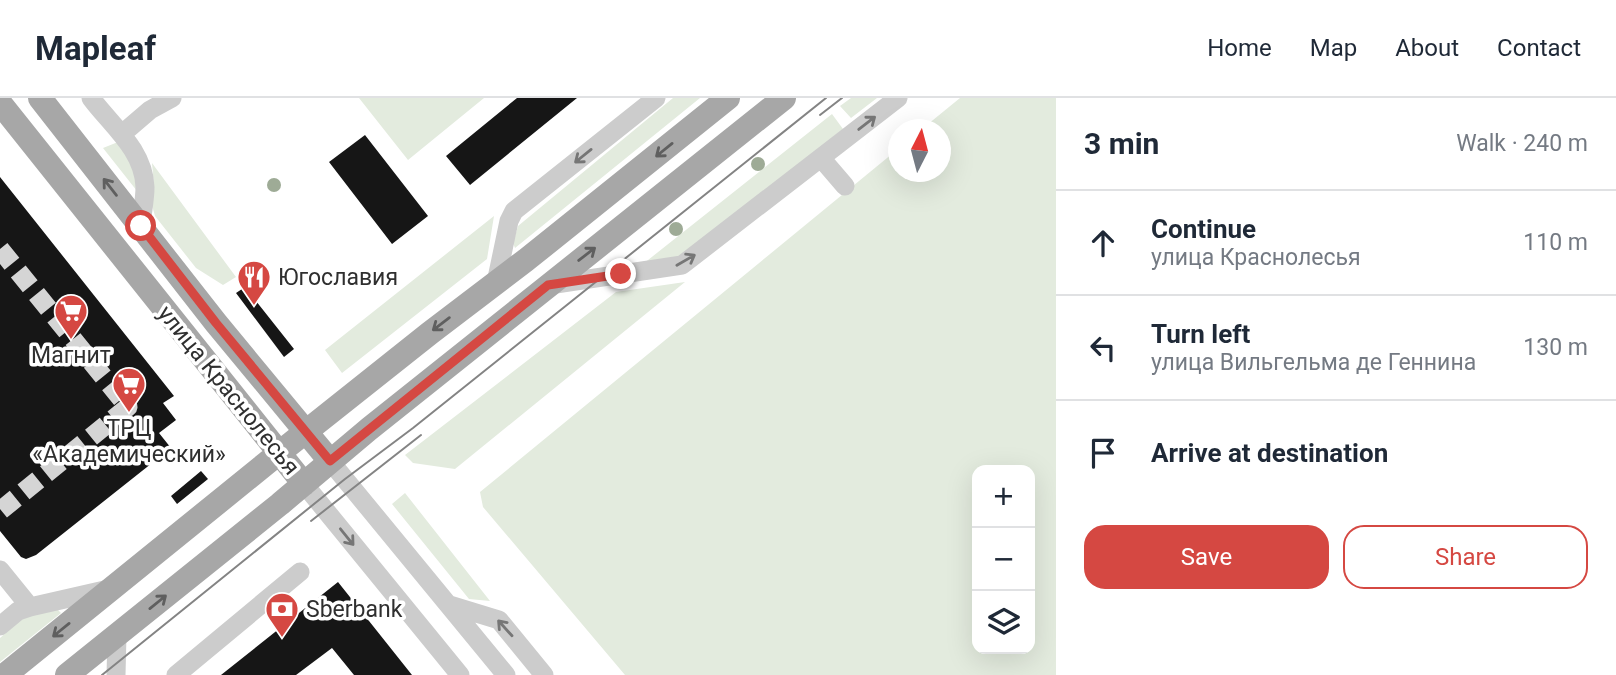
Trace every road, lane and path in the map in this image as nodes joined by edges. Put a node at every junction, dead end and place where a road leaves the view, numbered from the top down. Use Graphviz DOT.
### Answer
graph roads {
  1 [pos="40,98"];
  2 [pos="91,98"];
  3 [pos="172,98"];
  4 [pos="656,98"];
  5 [pos="729,98"];
  6 [pos="784,98"];
  7 [pos="898,98"];
  8 [pos="4,115"];
  9 [pos="122,134"];
  10 [pos="821,158"];
  11 [pos="845,186"];
  12 [pos="141,226"];
  13 [pos="496,283"];
  14 [pos="548,285"];
  15 [pos="306,431"];
  16 [pos="279,453"];
  17 [pos="330,461"];
  18 [pos="304,484"];
  19 [pos="0,570"];
  20 [pos="300,572"];
  21 [pos="113,588"];
  22 [pos="450,605"];
  23 [pos="30,607"];
  24 [pos="0,626"];
  25 [pos="117,635"];
  26 [pos="5,675"];
  27 [pos="67,675"];
  28 [pos="116,675"];
  29 [pos="176,675"];
  30 [pos="460,675"];
  31 [pos="506,675"];
  32 [pos="544,675"];
  12 -- 1 [label="main road, улица Краснолесья, one-way"];
  2 -- 9 [label="street"];
  3 -- 9 [label="street"];
  4 -- 13 [label="street, one-way"];
  5 -- 13 [label="main road, one-way"];
  14 -- 6 [label="main road, one-way"];
  10 -- 7 [label="street, one-way"];
  8 -- 16 [label="main road, улица Краснолесья"];
  9 -- 12 [label="street"];
  10 -- 11 [label="street"];
  14 -- 10 [label="street, one-way"];
  12 -- 15 [label="main road, улица Краснолесья"];
  13 -- 15 [label="main road, one-way"];
  14 -- 17 [label="main road"];
  15 -- 16 [label="main road"];
  15 -- 17 [label="main road, улица Краснолесья"];
  16 -- 18 [label="main road, улица Краснолесья"];
  16 -- 21 [label="main road"];
  17 -- 18 [label="main road"];
  17 -- 22 [label="street, улица Краснолесья"];
  25 -- 18 [label="main road, one-way"];
  18 -- 30 [label="street, улица Краснолесья, one-way"];
  19 -- 23 [label="street"];
  20 -- 29 [label="street"];
  21 -- 23 [label="street"];
  21 -- 26 [label="main road, one-way"];
  22 -- 31 [label="street, улица Краснолесья"];
  32 -- 22 [label="street, one-way"];
  23 -- 24 [label="street"];
  25 -- 27 [label="main road"];
  25 -- 28 [label="street"];
}
